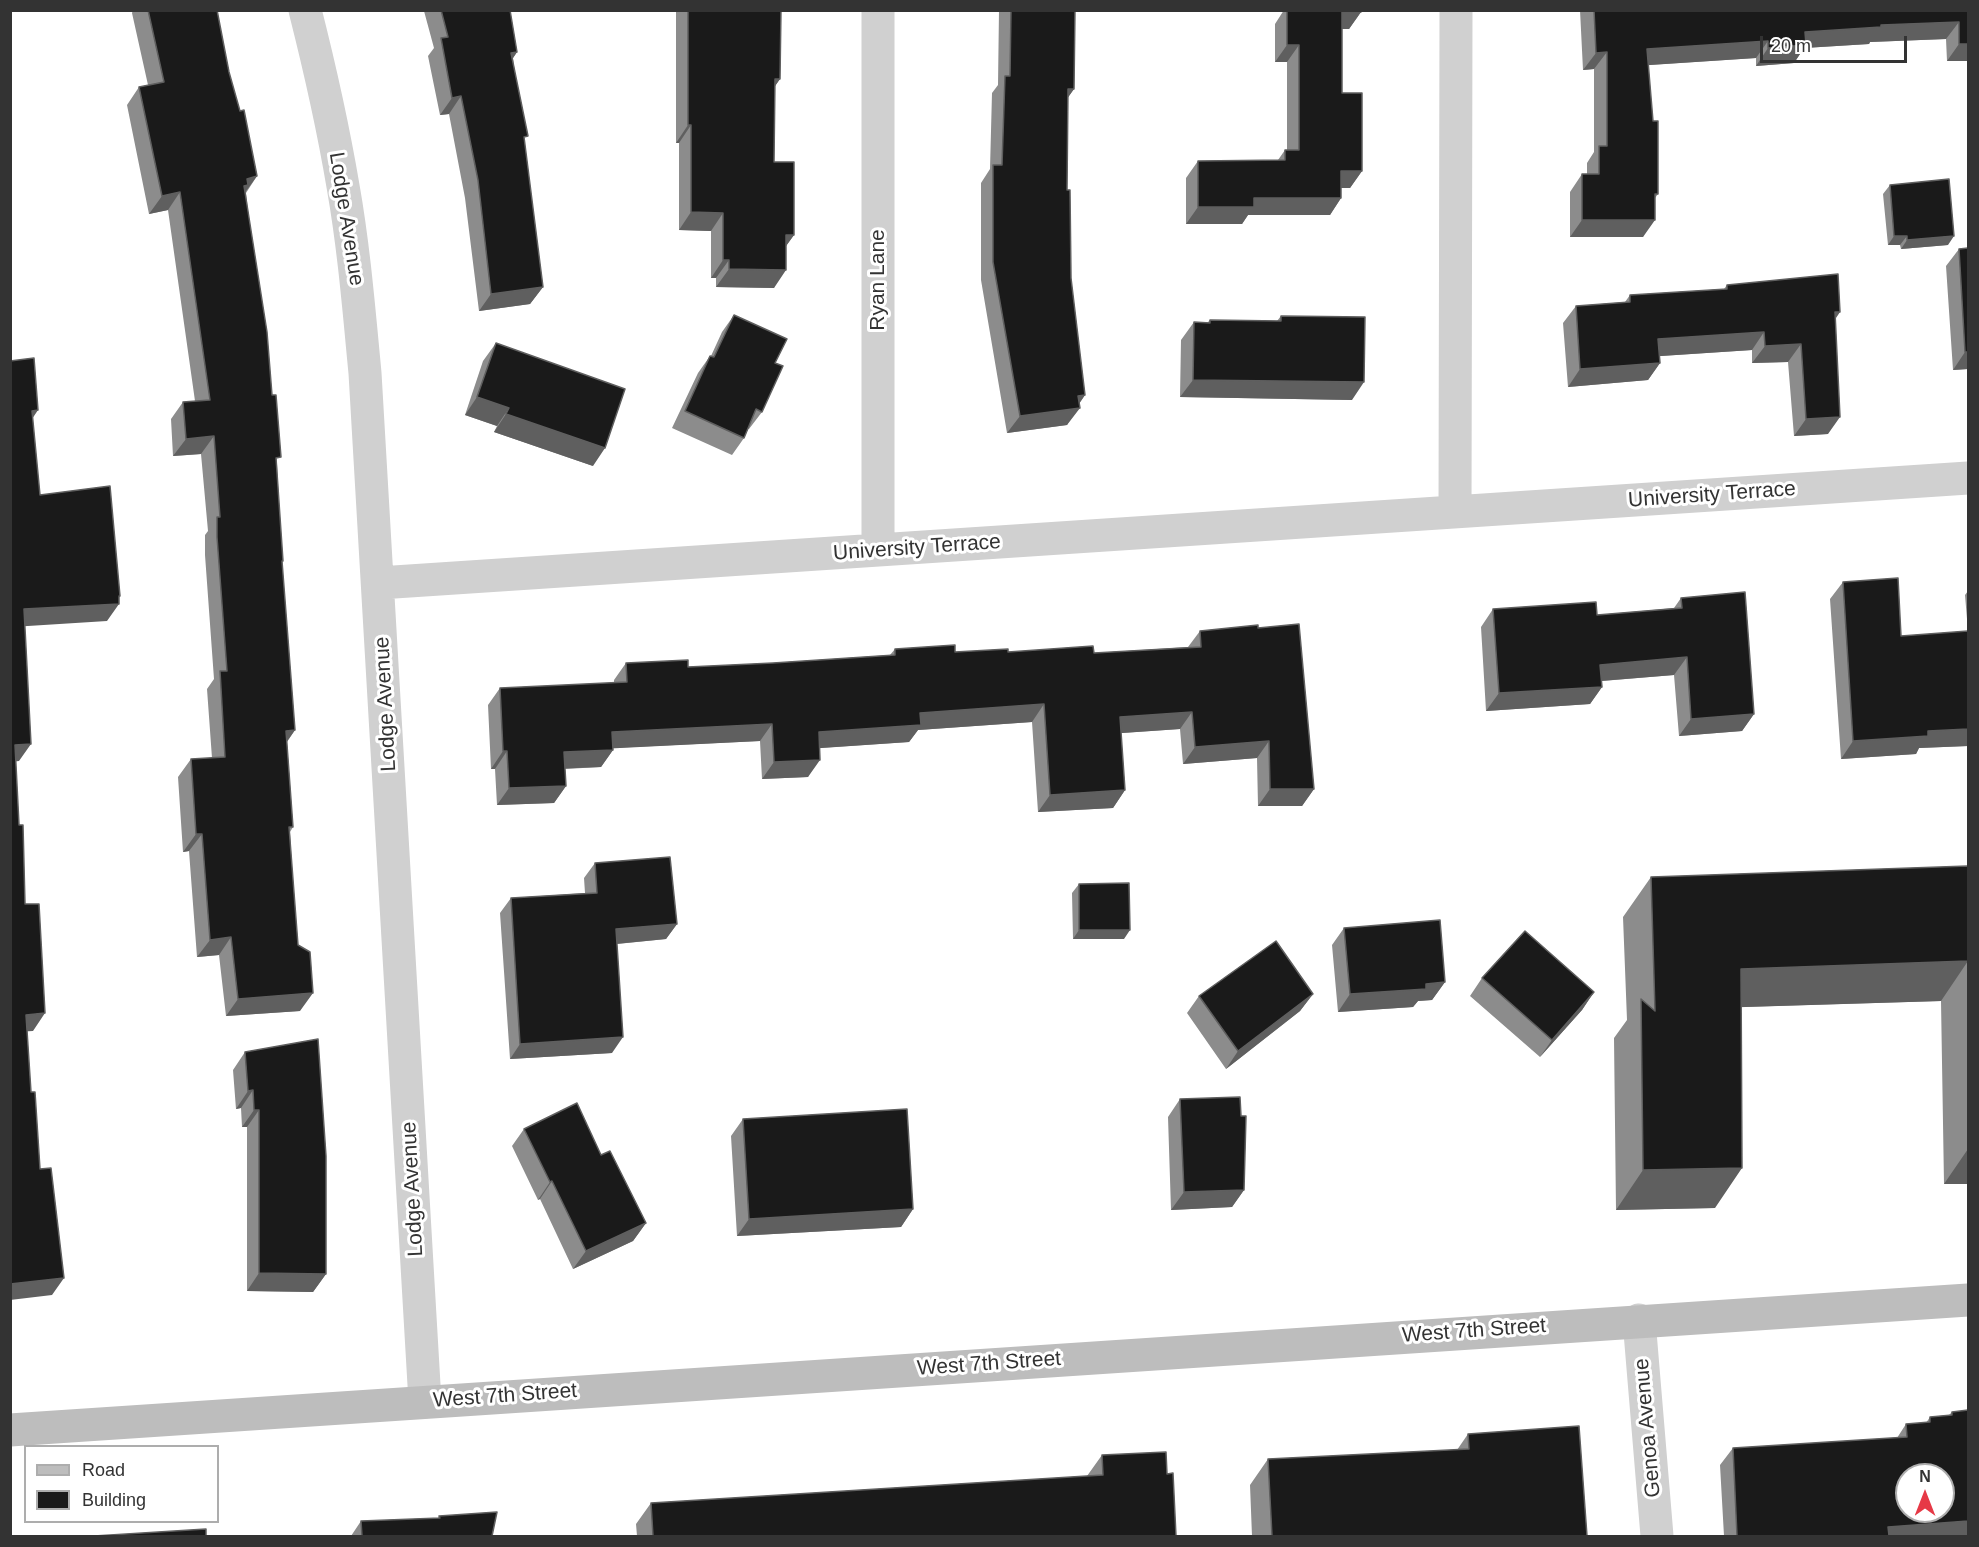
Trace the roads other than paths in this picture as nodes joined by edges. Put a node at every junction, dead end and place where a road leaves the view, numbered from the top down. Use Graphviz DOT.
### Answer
graph roads {
  1 [pos="305,10"];
  2 [pos="878,10"];
  3 [pos="1456,10"];
  4 [pos="1968,478"];
  5 [pos="1455,512"];
  6 [pos="878,550"];
  7 [pos="379,583"];
  8 [pos="1968,1300"];
  9 [pos="1639,1320"];
  10 [pos="425,1402"];
  11 [pos="10,1430"];
  12 [pos="1657,1536"];
  1 -- 7 [label="street, Lodge Avenue"];
  2 -- 6 [label="street, Ryan Lane"];
  3 -- 5 [label="street"];
  4 -- 5 [label="street, University Terrace"];
  5 -- 6 [label="street, University Terrace"];
  6 -- 7 [label="street, University Terrace"];
  7 -- 10 [label="street, Lodge Avenue"];
  8 -- 9 [label="main road, West 7th Street"];
  9 -- 10 [label="main road, West 7th Street"];
  9 -- 12 [label="street, Genoa Avenue"];
  10 -- 11 [label="main road, West 7th Street"];
}
